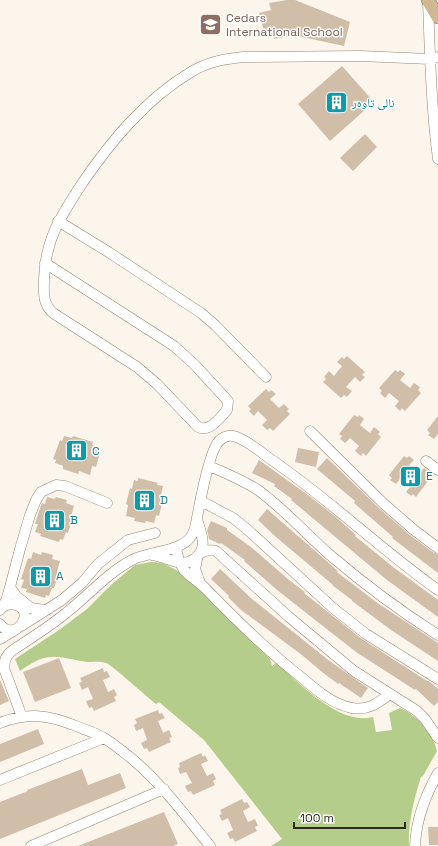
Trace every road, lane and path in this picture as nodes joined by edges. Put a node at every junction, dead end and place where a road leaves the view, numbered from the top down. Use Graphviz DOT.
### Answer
graph roads {
  1 [pos="428,0"];
  2 [pos="438,17"];
  3 [pos="434,58"];
  4 [pos="438,69"];
  5 [pos="438,159"];
  6 [pos="58,221"];
  7 [pos="45,263"];
  8 [pos="266,377"];
  9 [pos="310,431"];
  10 [pos="426,461"];
  11 [pos="208,466"];
  12 [pos="438,470"];
  13 [pos="201,501"];
  14 [pos="107,503"];
  15 [pos="197,519"];
  16 [pos="155,533"];
  17 [pos="203,538"];
  18 [pos="188,540"];
  19 [pos="176,547"];
  20 [pos="438,548"];
  21 [pos="220,553"];
  22 [pos="150,555"];
  23 [pos="198,555"];
  24 [pos="180,563"];
  25 [pos="200,583"];
  26 [pos="10,587"];
  27 [pos="438,590"];
  28 [pos="0,610"];
  29 [pos="45,610"];
  30 [pos="0,624"];
  31 [pos="19,627"];
  32 [pos="438,635"];
  33 [pos="0,639"];
  34 [pos="438,679"];
  35 [pos="390,694"];
  36 [pos="22,717"];
  37 [pos="0,723"];
  38 [pos="104,738"];
  39 [pos="438,738"];
  40 [pos="438,773"];
  41 [pos="0,780"];
  42 [pos="164,789"];
  43 [pos="46,843"];
  44 [pos="31,846"];
  45 [pos="210,846"];
  46 [pos="415,846"];
  1 -- 2 [label="main road"];
  1 -- 3 [label="street"];
  3 -- 4 [label="street"];
  3 -- 5 [label="street"];
  3 -- 6 [label="street"];
  6 -- 7 [label="street"];
  6 -- 8 [label="street"];
  7 -- 7 [label="street"];
  9 -- 20 [label="street"];
  10 -- 12 [label="street"];
  11 -- 13 [label="street"];
  11 -- 27 [label="street"];
  11 -- 32 [label="street"];
  13 -- 15 [label="street"];
  13 -- 34 [label="street"];
  14 -- 26 [label="street"];
  15 -- 17 [label="street"];
  15 -- 18 [label="street"];
  16 -- 29 [label="street"];
  17 -- 18 [label="street"];
  17 -- 21 [label="street"];
  17 -- 23 [label="street"];
  18 -- 19 [label="street"];
  18 -- 23 [label="street"];
  19 -- 22 [label="street"];
  19 -- 24 [label="street"];
  21 -- 23 [label="street"];
  21 -- 35 [label="street"];
  22 -- 24 [label="street"];
  22 -- 36 [label="street"];
  23 -- 24 [label="street"];
  23 -- 25 [label="street"];
  24 -- 25 [label="street"];
  25 -- 35 [label="street"];
  26 -- 28 [label="street"];
  26 -- 29 [label="street"];
  28 -- 31 [label="street"];
  29 -- 31 [label="street"];
  30 -- 31 [label="street"];
  31 -- 33 [label="street"];
  35 -- 39 [label="street"];
  36 -- 37 [label="street"];
  36 -- 38 [label="street"];
  38 -- 41 [label="street"];
  38 -- 42 [label="street"];
  40 -- 46 [label="street"];
  42 -- 43 [label="street"];
  42 -- 45 [label="street"];
  43 -- 44 [label="street"];
}
